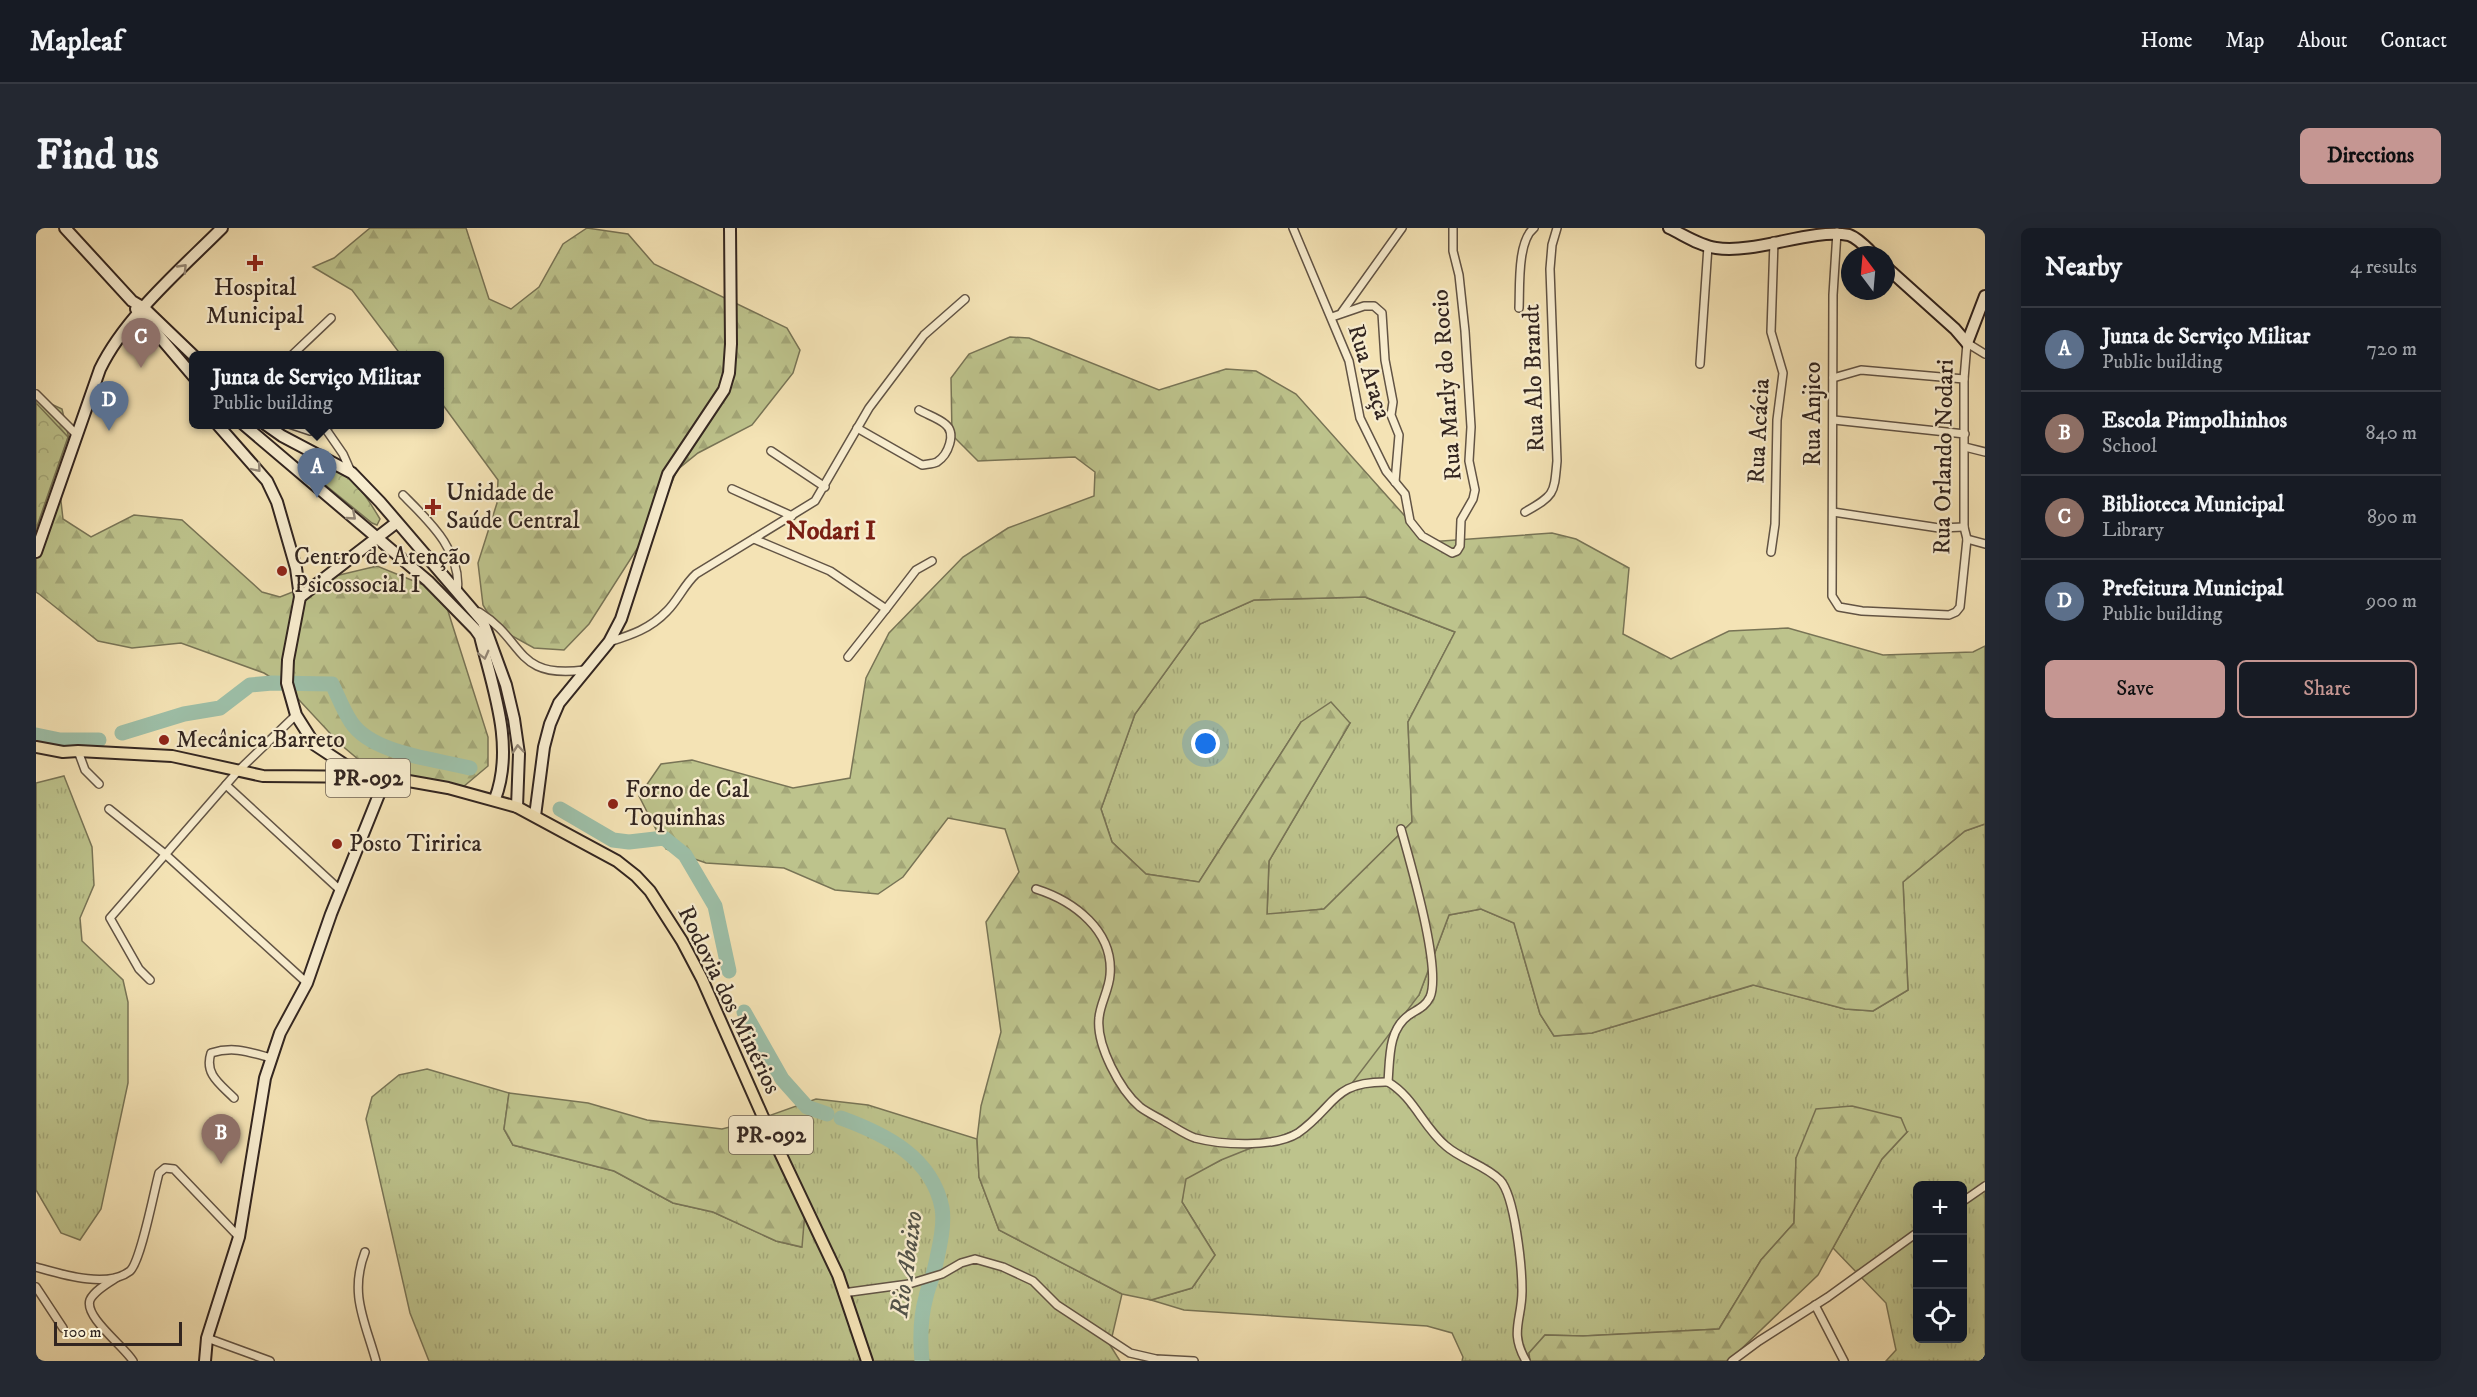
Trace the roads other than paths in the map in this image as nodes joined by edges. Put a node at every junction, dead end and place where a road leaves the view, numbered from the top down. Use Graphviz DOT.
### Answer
graph roads {
  1 [pos="65,228"];
  2 [pos="222,228"];
  3 [pos="730,228"];
  4 [pos="1293,228"];
  5 [pos="1402,228"];
  6 [pos="1454,228"];
  7 [pos="1534,228"];
  8 [pos="1557,228"];
  9 [pos="1669,228"];
  10 [pos="1837,232"];
  11 [pos="1774,241"];
  12 [pos="1708,246"];
  13 [pos="1864,246"];
  14 [pos="1895,275"];
  15 [pos="1985,296"];
  16 [pos="965,299"];
  17 [pos="1519,308"];
  18 [pos="141,311"];
  19 [pos="1342,312"];
  20 [pos="1332,317"];
  21 [pos="331,318"];
  22 [pos="1967,343"];
  23 [pos="296,351"];
  24 [pos="189,352"];
  25 [pos="1985,354"];
  26 [pos="1700,364"];
  27 [pos="189,371"];
  28 [pos="1833,378"];
  29 [pos="1964,380"];
  30 [pos="36,394"];
  31 [pos="919,410"];
  32 [pos="1834,420"];
  33 [pos="857,428"];
  34 [pos="221,429"];
  35 [pos="249,429"];
  36 [pos="273,429"];
  37 [pos="304,429"];
  38 [pos="320,429"];
  39 [pos="326,429"];
  40 [pos="1965,434"];
  41 [pos="77,435"];
  42 [pos="297,444"];
  43 [pos="1965,447"];
  44 [pos="771,451"];
  45 [pos="1985,452"];
  46 [pos="287,462"];
  47 [pos="352,473"];
  48 [pos="1395,482"];
  49 [pos="825,487"];
  50 [pos="732,489"];
  51 [pos="403,495"];
  52 [pos="1526,512"];
  53 [pos="1833,512"];
  54 [pos="792,516"];
  55 [pos="396,523"];
  56 [pos="1964,527"];
  57 [pos="1459,536"];
  58 [pos="378,538"];
  59 [pos="754,539"];
  60 [pos="1967,539"];
  61 [pos="1985,544"];
  62 [pos="36,552"];
  63 [pos="1771,552"];
  64 [pos="932,561"];
  65 [pos="458,593"];
  66 [pos="300,597"];
  67 [pos="472,608"];
  68 [pos="886,609"];
  69 [pos="1949,615"];
  70 [pos="609,642"];
  71 [pos="848,657"];
  72 [pos="584,670"];
  73 [pos="296,715"];
  74 [pos="36,747"];
  75 [pos="78,750"];
  76 [pos="238,771"];
  77 [pos="386,777"];
  78 [pos="365,778"];
  79 [pos="99,784"];
  80 [pos="226,785"];
  81 [pos="495,799"];
  82 [pos="517,807"];
  83 [pos="109,808"];
  84 [pos="535,816"];
  85 [pos="1401,829"];
  86 [pos="165,854"];
  87 [pos="1036,889"];
  88 [pos="340,890"];
  89 [pos="150,980"];
  90 [pos="307,983"];
  91 [pos="271,1058"];
  92 [pos="1388,1082"];
  93 [pos="234,1098"];
  94 [pos="1985,1186"];
  95 [pos="1967,1199"];
  96 [pos="1913,1235"];
  97 [pos="239,1237"];
  98 [pos="366,1252"];
  99 [pos="36,1267"];
  100 [pos="116,1278"];
  101 [pos="36,1287"];
  102 [pos="843,1293"];
  103 [pos="1815,1305"];
  104 [pos="63,1328"];
  105 [pos="207,1338"];
  106 [pos="1124,1348"];
  107 [pos="133,1361"];
  108 [pos="205,1361"];
  109 [pos="270,1361"];
  110 [pos="376,1361"];
  111 [pos="867,1361"];
  112 [pos="1134,1361"];
  113 [pos="1194,1361"];
  114 [pos="1526,1361"];
  115 [pos="1732,1361"];
  116 [pos="1844,1361"];
  1 -- 18 [label="street"];
  18 -- 2 [label="street, one-way"];
  3 -- 70 [label="street"];
  4 -- 20 [label="street, Rua Araça"];
  5 -- 19 [label="street"];
  6 -- 57 [label="street, Rua Marly do Rocio"];
  7 -- 17 [label="street, Rua Alo Brandt"];
  8 -- 52 [label="street, Rua Alo Brandt"];
  9 -- 12 [label="street"];
  10 -- 11 [label="street"];
  10 -- 13 [label="street"];
  10 -- 28 [label="street, Rua Anjico"];
  11 -- 12 [label="street"];
  11 -- 63 [label="street, Rua Acácia"];
  12 -- 26 [label="street"];
  14 -- 22 [label="street"];
  15 -- 22 [label="street, Rua Orlando Nodari"];
  16 -- 33 [label="street"];
  18 -- 24 [label="street"];
  18 -- 27 [label="street"];
  18 -- 41 [label="street"];
  19 -- 20 [label="street"];
  19 -- 48 [label="street"];
  20 -- 48 [label="street, Rua Araça"];
  21 -- 23 [label="street"];
  22 -- 25 [label="street"];
  22 -- 29 [label="street, Rua Orlando Nodari"];
  28 -- 29 [label="street"];
  28 -- 32 [label="street, Rua Anjico"];
  29 -- 40 [label="street, Rua Orlando Nodari"];
  30 -- 41 [label="street"];
  31 -- 33 [label="street"];
  32 -- 40 [label="street"];
  32 -- 53 [label="street, Rua Anjico"];
  33 -- 49 [label="street"];
  34 -- 66 [label="street, one-way"];
  35 -- 46 [label="street"];
  36 -- 42 [label="street"];
  37 -- 38 [label="street"];
  39 -- 47 [label="street"];
  40 -- 43 [label="street, Rua Orlando Nodari"];
  41 -- 62 [label="street"];
  42 -- 46 [label="street"];
  42 -- 47 [label="street"];
  43 -- 45 [label="street"];
  43 -- 56 [label="street, Rua Orlando Nodari"];
  44 -- 49 [label="street"];
  46 -- 58 [label="street, one-way"];
  47 -- 55 [label="street"];
  48 -- 57 [label="street, Rua Araça"];
  49 -- 54 [label="street"];
  50 -- 54 [label="street"];
  51 -- 65 [label="street"];
  53 -- 56 [label="street"];
  53 -- 69 [label="street, Rua Anjico"];
  54 -- 59 [label="street"];
  55 -- 58 [label="street"];
  55 -- 65 [label="street"];
  56 -- 60 [label="street, Rua Orlando Nodari"];
  58 -- 66 [label="street"];
  58 -- 81 [label="street, one-way"];
  59 -- 68 [label="street"];
  59 -- 70 [label="street"];
  60 -- 61 [label="street"];
  60 -- 69 [label="street, Rua Orlando Nodari"];
  64 -- 68 [label="street"];
  65 -- 67 [label="street"];
  66 -- 73 [label="street"];
  67 -- 72 [label="street"];
  82 -- 67 [label="street, one-way"];
  68 -- 71 [label="street"];
  70 -- 72 [label="street"];
  72 -- 84 [label="street"];
  73 -- 76 [label="street"];
  73 -- 78 [label="street"];
  74 -- 75 [label="main road, PR-092"];
  75 -- 76 [label="main road, PR-092"];
  75 -- 79 [label="street"];
  76 -- 78 [label="main road, PR-092"];
  76 -- 80 [label="street"];
  77 -- 78 [label="main road, PR-092"];
  77 -- 81 [label="main road, PR-092"];
  77 -- 88 [label="street"];
  80 -- 86 [label="street"];
  80 -- 88 [label="street"];
  81 -- 82 [label="main road, Rodovia dos Minérios / PR-092"];
  82 -- 84 [label="main road, Rodovia dos Minérios / PR-092"];
  83 -- 86 [label="street"];
  84 -- 102 [label="main road, Rodovia dos Minérios / PR-092"];
  85 -- 92 [label="street"];
  86 -- 89 [label="street"];
  86 -- 90 [label="street"];
  87 -- 92 [label="street"];
  88 -- 90 [label="street"];
  90 -- 91 [label="street"];
  91 -- 93 [label="street"];
  91 -- 97 [label="street"];
  92 -- 114 [label="street"];
  94 -- 95 [label="street"];
  96 -- 103 [label="street"];
  97 -- 100 [label="street"];
  97 -- 105 [label="street"];
  98 -- 110 [label="street"];
  99 -- 100 [label="street"];
  100 -- 107 [label="street"];
  101 -- 104 [label="street"];
  102 -- 106 [label="street"];
  102 -- 111 [label="main road, Rodovia dos Minérios / PR-092"];
  103 -- 115 [label="street"];
  103 -- 116 [label="street"];
  105 -- 108 [label="street"];
  105 -- 109 [label="street"];
  106 -- 112 [label="street"];
  106 -- 113 [label="street"];
}
